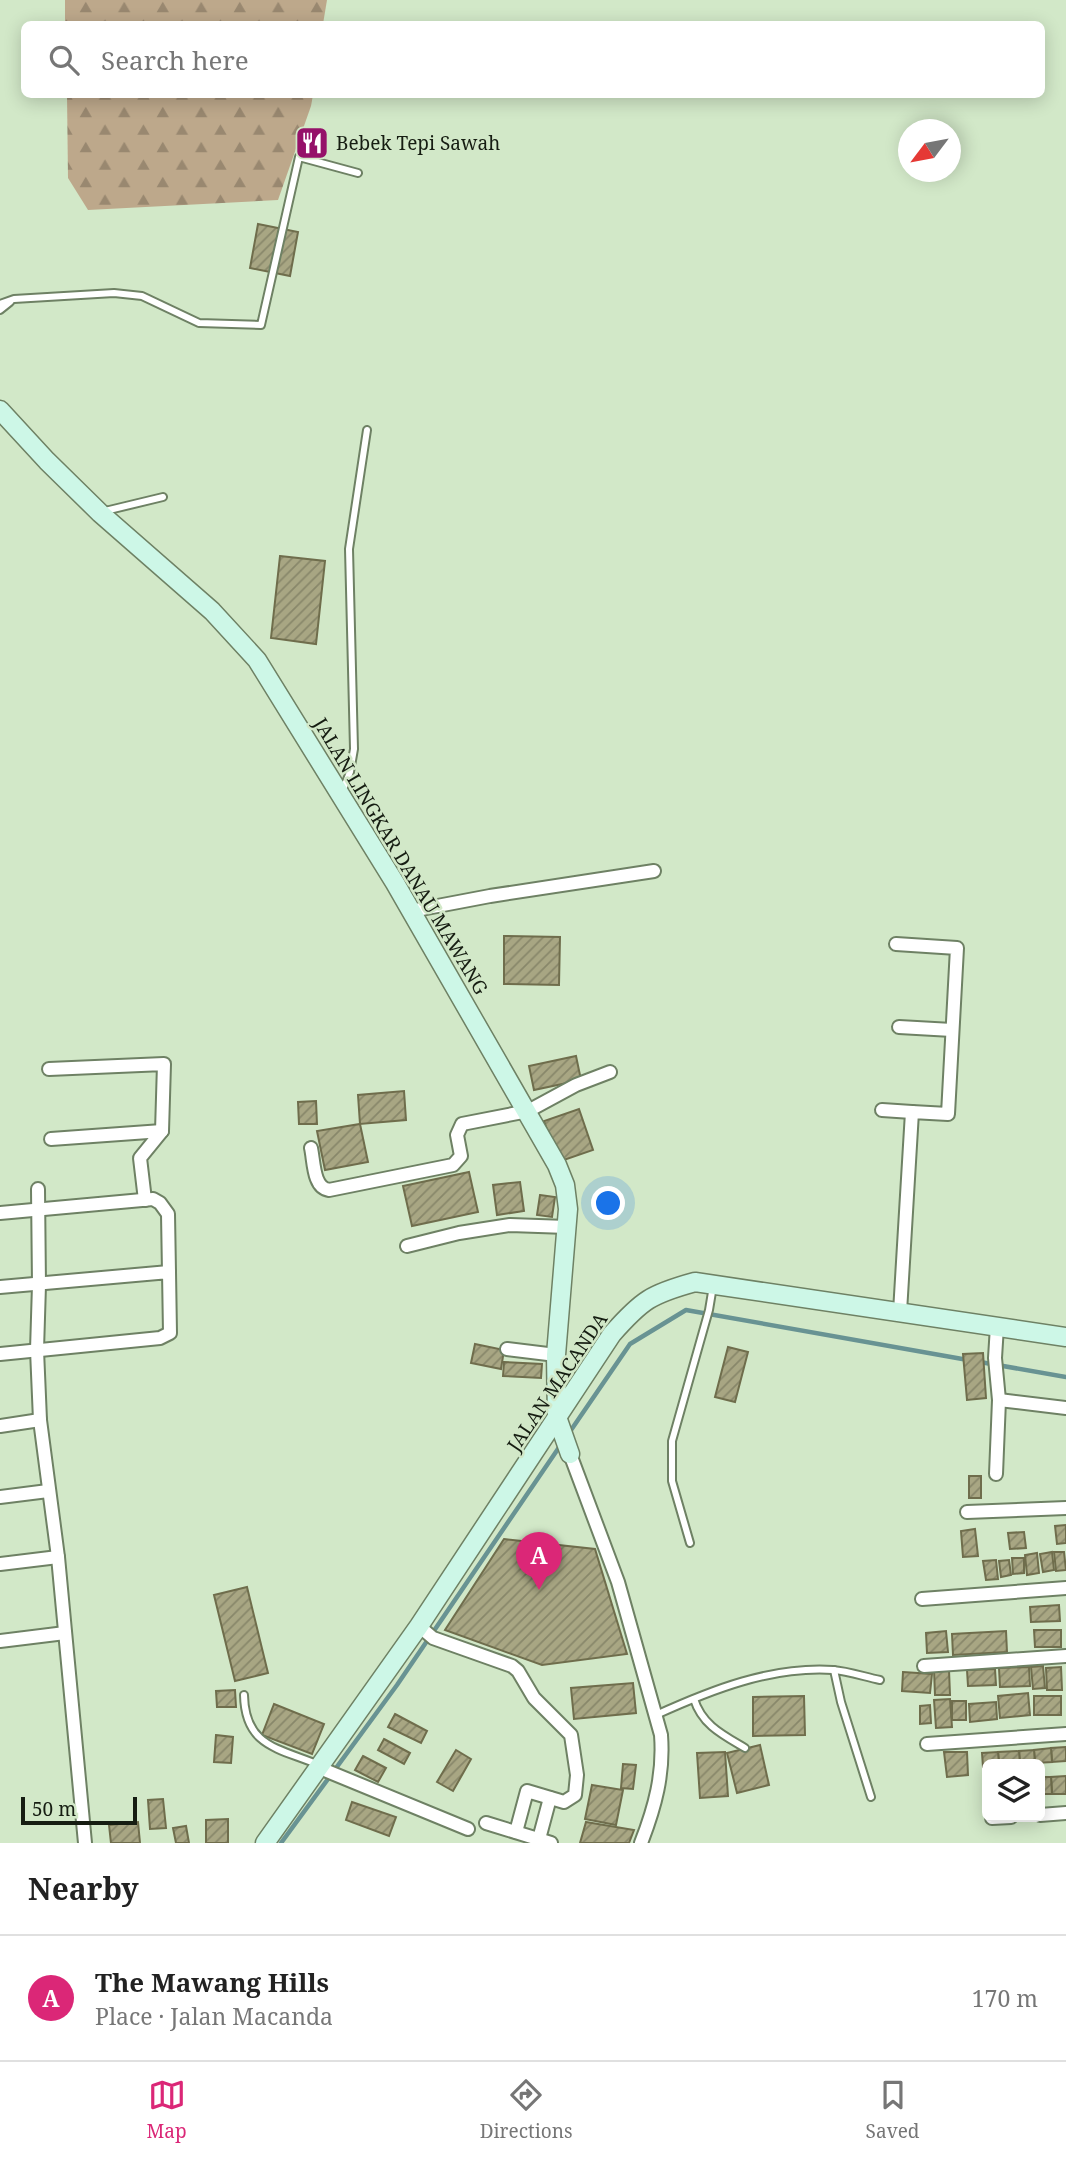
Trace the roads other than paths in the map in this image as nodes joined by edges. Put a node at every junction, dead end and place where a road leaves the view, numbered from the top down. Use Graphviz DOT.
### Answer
graph roads {
  1 [pos="358,173"];
  2 [pos="14,299"];
  3 [pos="0,303"];
  4 [pos="0,310"];
  5 [pos="0,410"];
  6 [pos="367,430"];
  7 [pos="163,497"];
  8 [pos="100,513"];
  9 [pos="340,796"];
  10 [pos="654,871"];
  11 [pos="411,911"];
  12 [pos="896,944"];
  13 [pos="899,1027"];
  14 [pos="953,1030"];
  15 [pos="49,1069"];
  16 [pos="610,1072"];
  17 [pos="882,1110"];
  18 [pos="528,1111"];
  19 [pos="912,1112"];
  20 [pos="162,1131"];
  21 [pos="51,1139"];
  22 [pos="311,1147"];
  23 [pos="37,1189"];
  24 [pos="145,1200"];
  25 [pos="39,1209"];
  26 [pos="0,1213"];
  27 [pos="567,1227"];
  28 [pos="407,1246"];
  29 [pos="169,1272"];
  30 [pos="39,1285"];
  31 [pos="0,1287"];
  32 [pos="712,1288"];
  33 [pos="901,1311"];
  34 [pos="996,1330"];
  35 [pos="1066,1337"];
  36 [pos="507,1349"];
  37 [pos="37,1350"];
  38 [pos="0,1354"];
  39 [pos="556,1355"];
  40 [pos="999,1400"];
  41 [pos="1066,1408"];
  42 [pos="40,1420"];
  43 [pos="560,1423"];
  44 [pos="0,1426"];
  45 [pos="570,1454"];
  46 [pos="996,1474"];
  47 [pos="48,1491"];
  48 [pos="0,1497"];
  49 [pos="1066,1508"];
  50 [pos="967,1512"];
  51 [pos="690,1543"];
  52 [pos="58,1557"];
  53 [pos="0,1564"];
  54 [pos="1066,1588"];
  55 [pos="922,1599"];
  56 [pos="425,1631"];
  57 [pos="65,1633"];
  58 [pos="0,1641"];
  59 [pos="1066,1656"];
  60 [pos="925,1666"];
  61 [pos="834,1670"];
  62 [pos="880,1680"];
  63 [pos="244,1695"];
  64 [pos="694,1699"];
  65 [pos="660,1713"];
  66 [pos="1066,1734"];
  67 [pos="927,1744"];
  68 [pos="745,1748"];
  69 [pos="327,1770"];
  70 [pos="871,1797"];
  71 [pos="550,1798"];
  72 [pos="1066,1813"];
  73 [pos="1045,1815"];
  74 [pos="486,1823"];
  75 [pos="468,1829"];
  76 [pos="516,1832"];
  77 [pos="545,1841"];
  78 [pos="85,1843"];
  79 [pos="265,1843"];
  80 [pos="641,1843"];
  1 -- 2 [label="lane"];
  2 -- 3 [label="lane"];
  2 -- 4 [label="lane"];
  5 -- 8 [label="street, JALAN LINGKAR DANAU MAWANG"];
  6 -- 9 [label="lane"];
  7 -- 8 [label="lane"];
  8 -- 9 [label="street, JALAN LINGKAR DANAU MAWANG"];
  9 -- 11 [label="street, JALAN LINGKAR DANAU MAWANG"];
  10 -- 11 [label="street"];
  11 -- 18 [label="street, JALAN LINGKAR DANAU MAWANG"];
  12 -- 14 [label="street"];
  13 -- 14 [label="street"];
  14 -- 19 [label="street"];
  15 -- 20 [label="street"];
  16 -- 18 [label="street"];
  17 -- 19 [label="street"];
  18 -- 22 [label="street"];
  18 -- 27 [label="street, JALAN LINGKAR DANAU MAWANG"];
  19 -- 33 [label="street"];
  20 -- 21 [label="street"];
  20 -- 24 [label="street"];
  23 -- 25 [label="street"];
  24 -- 25 [label="street"];
  24 -- 29 [label="street"];
  25 -- 26 [label="street"];
  25 -- 30 [label="street"];
  27 -- 28 [label="street"];
  27 -- 39 [label="street, JALAN LINGKAR DANAU MAWANG"];
  29 -- 30 [label="street"];
  29 -- 37 [label="street"];
  30 -- 31 [label="street"];
  30 -- 37 [label="street"];
  32 -- 33 [label="street, JALAN MACANDA"];
  32 -- 43 [label="street, JALAN MACANDA"];
  32 -- 51 [label="lane"];
  33 -- 34 [label="street, JALAN MACANDA"];
  34 -- 35 [label="street, JALAN MACANDA"];
  34 -- 40 [label="street"];
  36 -- 39 [label="street"];
  37 -- 38 [label="street"];
  37 -- 42 [label="street"];
  39 -- 43 [label="street, JALAN LINGKAR DANAU MAWANG"];
  40 -- 41 [label="street"];
  40 -- 46 [label="street"];
  42 -- 44 [label="street"];
  42 -- 47 [label="street"];
  43 -- 45 [label="street, JALAN LINGKAR DANAU MAWANG"];
  43 -- 56 [label="street, JALAN MACANDA"];
  45 -- 65 [label="street"];
  47 -- 48 [label="street"];
  47 -- 52 [label="street"];
  49 -- 50 [label="street"];
  52 -- 53 [label="street"];
  52 -- 57 [label="street"];
  54 -- 55 [label="street"];
  56 -- 69 [label="street, JALAN MACANDA"];
  56 -- 71 [label="street"];
  57 -- 58 [label="street"];
  57 -- 78 [label="street"];
  59 -- 60 [label="street"];
  61 -- 62 [label="lane"];
  61 -- 64 [label="lane"];
  61 -- 70 [label="lane"];
  63 -- 69 [label="lane"];
  64 -- 65 [label="lane"];
  64 -- 68 [label="lane"];
  65 -- 80 [label="street"];
  66 -- 67 [label="street"];
  69 -- 75 [label="street"];
  69 -- 79 [label="street, JALAN MACANDA"];
  71 -- 76 [label="street"];
  71 -- 77 [label="street"];
  72 -- 73 [label="street"];
  74 -- 76 [label="street"];
  76 -- 77 [label="street"];
}
